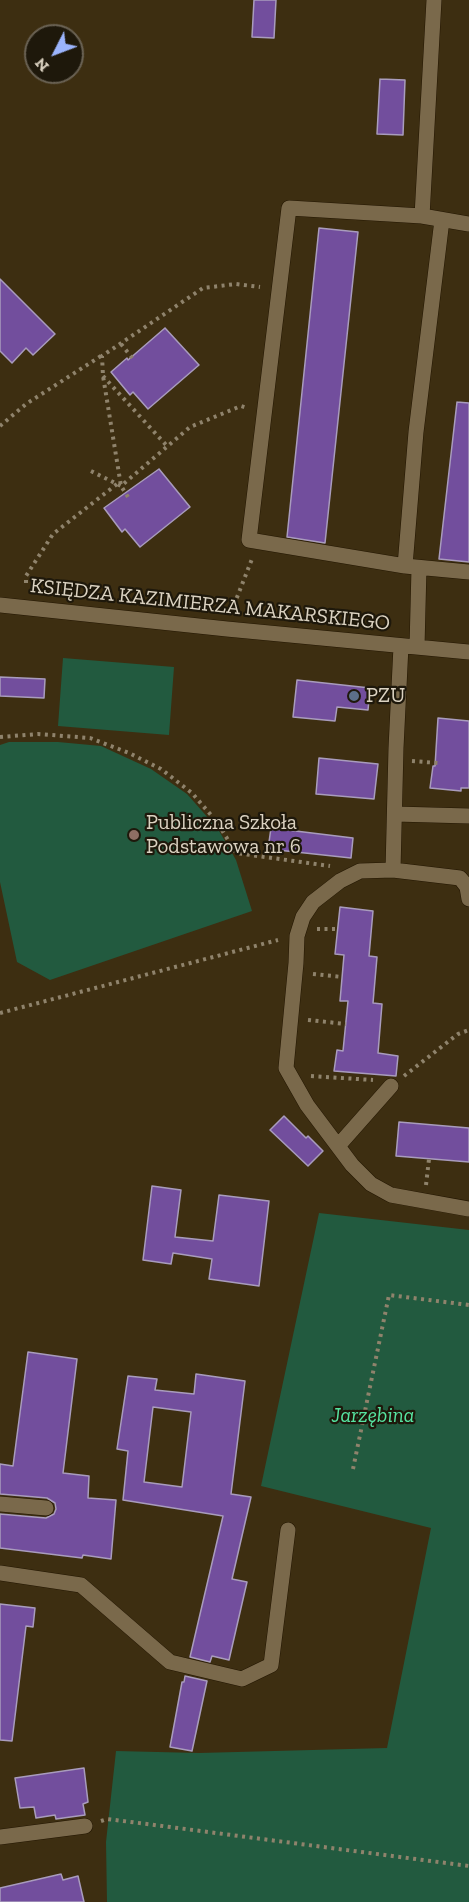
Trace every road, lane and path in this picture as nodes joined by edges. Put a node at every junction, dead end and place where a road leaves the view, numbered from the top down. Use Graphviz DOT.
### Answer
graph roads {
  1 [pos="434,0"];
  2 [pos="422,216"];
  3 [pos="442,220"];
  4 [pos="469,224"];
  5 [pos="279,288"];
  6 [pos="121,344"];
  7 [pos="102,356"];
  8 [pos="134,360"];
  9 [pos="103,376"];
  10 [pos="264,413"];
  11 [pos="0,426"];
  12 [pos="167,446"];
  13 [pos="91,471"];
  14 [pos="119,485"];
  15 [pos="128,496"];
  16 [pos="259,542"];
  17 [pos="412,567"];
  18 [pos="469,572"];
  19 [pos="27,583"];
  20 [pos="0,605"];
  21 [pos="234,605"];
  22 [pos="401,646"];
  23 [pos="417,647"];
  24 [pos="469,652"];
  25 [pos="0,737"];
  26 [pos="407,761"];
  27 [pos="438,763"];
  28 [pos="395,814"];
  29 [pos="469,816"];
  30 [pos="393,870"];
  31 [pos="360,871"];
  32 [pos="469,899"];
  33 [pos="316,921"];
  34 [pos="338,929"];
  35 [pos="297,936"];
  36 [pos="308,974"];
  37 [pos="342,977"];
  38 [pos="0,1012"];
  39 [pos="303,1019"];
  40 [pos="346,1024"];
  41 [pos="469,1030"];
  42 [pos="393,1084"];
  43 [pos="311,1085"];
  44 [pos="338,1146"];
  45 [pos="429,1159"];
  46 [pos="425,1193"];
  47 [pos="469,1209"];
  48 [pos="469,1305"];
  49 [pos="353,1469"];
  50 [pos="0,1504"];
  51 [pos="46,1508"];
  52 [pos="288,1530"];
  53 [pos="0,1573"];
  54 [pos="85,1826"];
  55 [pos="0,1837"];
  56 [pos="469,1866"];
  1 -- 2 [label="street"];
  2 -- 3 [label="street"];
  2 -- 5 [label="street"];
  3 -- 4 [label="street"];
  3 -- 17 [label="street, KSIĘDZA KAZIMIERZA MAKARSKIEGO"];
  5 -- 6 [label="path"];
  5 -- 10 [label="street"];
  6 -- 7 [label="path"];
  6 -- 8 [label="path"];
  7 -- 9 [label="path"];
  7 -- 11 [label="path"];
  9 -- 12 [label="path"];
  9 -- 14 [label="path"];
  10 -- 12 [label="path"];
  10 -- 16 [label="street"];
  12 -- 14 [label="path"];
  13 -- 14 [label="path"];
  14 -- 15 [label="path"];
  14 -- 19 [label="path"];
  16 -- 17 [label="street"];
  16 -- 21 [label="path"];
  17 -- 18 [label="street"];
  17 -- 23 [label="street, KSIĘDZA KAZIMIERZA MAKARSKIEGO"];
  20 -- 22 [label="street, KSIĘDZA KAZIMIERZA MAKARSKIEGO"];
  22 -- 23 [label="street, KSIĘDZA KAZIMIERZA MAKARSKIEGO"];
  22 -- 28 [label="street"];
  23 -- 24 [label="street, KSIĘDZA KAZIMIERZA MAKARSKIEGO"];
  25 -- 31 [label="path"];
  26 -- 27 [label="path"];
  28 -- 29 [label="street"];
  28 -- 30 [label="street"];
  30 -- 31 [label="street"];
  30 -- 32 [label="street"];
  31 -- 35 [label="street"];
  33 -- 34 [label="path"];
  35 -- 38 [label="path"];
  35 -- 44 [label="street"];
  36 -- 37 [label="path"];
  39 -- 40 [label="path"];
  41 -- 42 [label="path"];
  42 -- 43 [label="path"];
  42 -- 44 [label="street"];
  44 -- 47 [label="street"];
  45 -- 46 [label="path"];
  48 -- 49 [label="path"];
  50 -- 51 [label="street"];
  52 -- 53 [label="street"];
  54 -- 55 [label="street"];
  54 -- 56 [label="path"];
}
